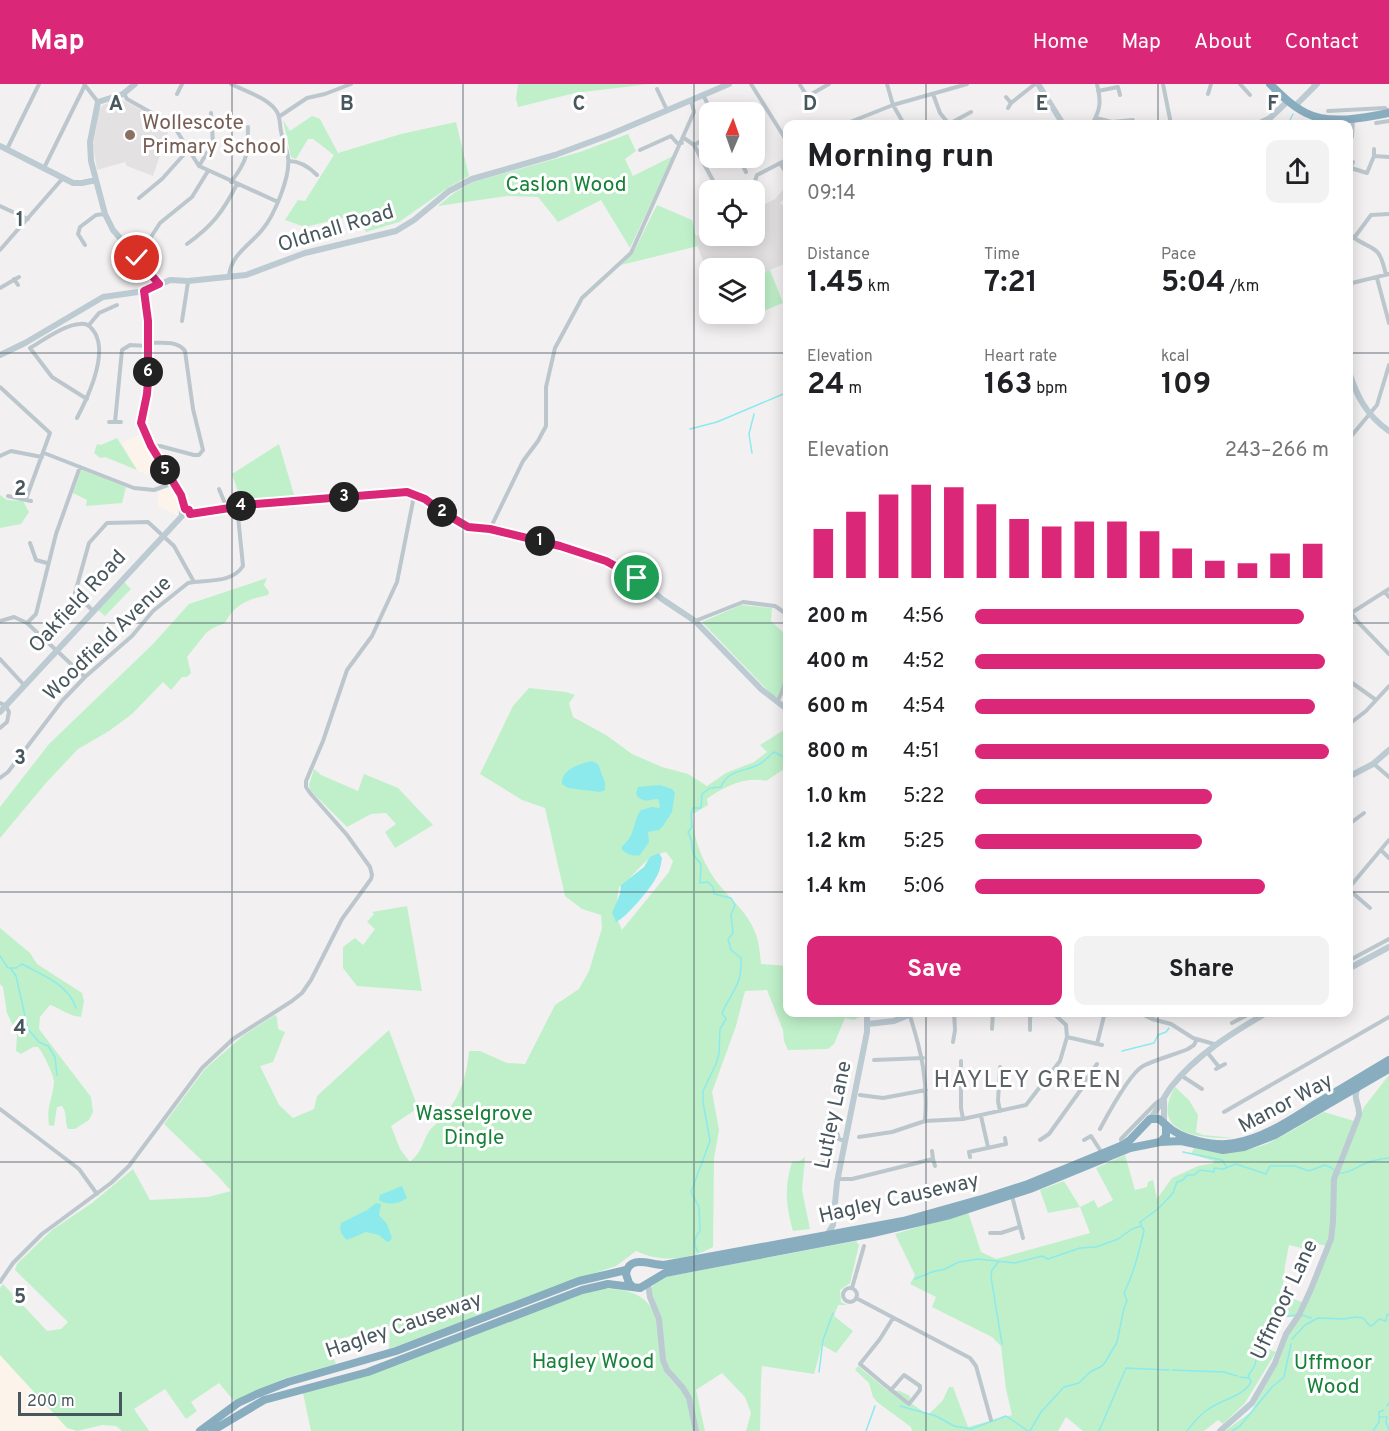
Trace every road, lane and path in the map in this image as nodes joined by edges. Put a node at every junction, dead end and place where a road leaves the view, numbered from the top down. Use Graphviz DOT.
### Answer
graph roads {
  1 [pos="39,84"];
  2 [pos="135,84"];
  3 [pos="182,84"];
  4 [pos="231,84"];
  5 [pos="351,84"];
  6 [pos="729,84"];
  7 [pos="751,84"];
  8 [pos="829,84"];
  9 [pos="887,84"];
  10 [pos="967,84"];
  11 [pos="1037,84"];
  12 [pos="1097,84"];
  13 [pos="1163,84"];
  14 [pos="1210,84"];
  15 [pos="1240,84"];
  16 [pos="1270,84"];
  17 [pos="1317,84"];
  18 [pos="84,85"];
  19 [pos="800,85"];
  20 [pos="1118,85"];
  21 [pos="650,88"];
  22 [pos="1098,91"];
  23 [pos="124,93"];
  24 [pos="177,94"];
  25 [pos="933,94"];
  26 [pos="1208,94"];
  27 [pos="702,95"];
  28 [pos="1120,95"];
  29 [pos="1250,95"];
  30 [pos="808,96"];
  31 [pos="1006,97"];
  32 [pos="691,100"];
  33 [pos="1288,101"];
  34 [pos="98,102"];
  35 [pos="706,102"];
  36 [pos="1011,103"];
  37 [pos="894,105"];
  38 [pos="1295,106"];
  39 [pos="815,108"];
  40 [pos="1008,108"];
  41 [pos="667,110"];
  42 [pos="1328,111"];
  43 [pos="971,112"];
  44 [pos="1389,112"];
  45 [pos="280,116"];
  46 [pos="210,117"];
  47 [pos="1096,118"];
  48 [pos="1353,118"];
  49 [pos="855,120"];
  50 [pos="902,120"];
  51 [pos="946,120"];
  52 [pos="956,120"];
  53 [pos="1060,120"];
  54 [pos="1104,120"];
  55 [pos="1170,120"];
  56 [pos="1266,120"];
  57 [pos="1318,120"];
  58 [pos="1331,120"];
  59 [pos="1389,121"];
  60 [pos="1376,123"];
  61 [pos="246,129"];
  62 [pos="783,135"];
  63 [pos="683,141"];
  64 [pos="699,142"];
  65 [pos="694,145"];
  66 [pos="3,148"];
  67 [pos="1374,149"];
  68 [pos="188,150"];
  69 [pos="640,150"];
  70 [pos="1374,156"];
  71 [pos="1389,157"];
  72 [pos="289,161"];
  73 [pos="783,162"];
  74 [pos="780,163"];
  75 [pos="200,166"];
  76 [pos="745,168"];
  77 [pos="783,168"];
  78 [pos="1353,168"];
  79 [pos="44,169"];
  80 [pos="208,171"];
  81 [pos="316,172"];
  82 [pos="746,172"];
  83 [pos="1367,172"];
  84 [pos="1373,177"];
  85 [pos="63,178"];
  86 [pos="96,180"];
  87 [pos="710,180"];
  88 [pos="756,180"];
  89 [pos="231,182"];
  90 [pos="237,184"];
  91 [pos="140,195"];
  92 [pos="278,202"];
  93 [pos="0,206"];
  94 [pos="105,214"];
  95 [pos="1389,214"];
  96 [pos="28,219"];
  97 [pos="152,234"];
  98 [pos="1354,238"];
  99 [pos="190,243"];
  100 [pos="85,245"];
  101 [pos="0,250"];
  102 [pos="1387,275"];
  103 [pos="229,277"];
  104 [pos="1377,278"];
  105 [pos="188,281"];
  106 [pos="1353,283"];
  107 [pos="159,284"];
  108 [pos="18,285"];
  109 [pos="0,288"];
  110 [pos="144,291"];
  111 [pos="117,305"];
  112 [pos="183,319"];
  113 [pos="1389,323"];
  114 [pos="89,325"];
  115 [pos="148,344"];
  116 [pos="28,346"];
  117 [pos="0,355"];
  118 [pos="1389,365"];
  119 [pos="0,387"];
  120 [pos="1353,391"];
  121 [pos="87,399"];
  122 [pos="1370,414"];
  123 [pos="77,418"];
  124 [pos="109,422"];
  125 [pos="1389,431"];
  126 [pos="1353,434"];
  127 [pos="151,446"];
  128 [pos="43,455"];
  129 [pos="0,456"];
  130 [pos="80,467"];
  131 [pos="173,483"];
  132 [pos="218,492"];
  133 [pos="414,495"];
  134 [pos="8,496"];
  135 [pos="237,506"];
  136 [pos="227,509"];
  137 [pos="186,513"];
  138 [pos="490,529"];
  139 [pos="162,536"];
  140 [pos="30,543"];
  141 [pos="47,564"];
  142 [pos="194,582"];
  143 [pos="1387,590"];
  144 [pos="1389,597"];
  145 [pos="93,611"];
  146 [pos="1353,611"];
  147 [pos="783,612"];
  148 [pos="1353,616"];
  149 [pos="0,621"];
  150 [pos="695,621"];
  151 [pos="27,623"];
  152 [pos="57,651"];
  153 [pos="1389,654"];
  154 [pos="0,659"];
  155 [pos="85,677"];
  156 [pos="1353,684"];
  157 [pos="24,685"];
  158 [pos="1389,686"];
  159 [pos="783,690"];
  160 [pos="1376,700"];
  161 [pos="776,703"];
  162 [pos="2,704"];
  163 [pos="783,707"];
  164 [pos="0,712"];
  165 [pos="1353,721"];
  166 [pos="0,728"];
  167 [pos="1389,750"];
  168 [pos="1373,764"];
  169 [pos="1353,774"];
  170 [pos="1389,777"];
  171 [pos="0,778"];
  172 [pos="1364,813"];
  173 [pos="1353,821"];
  174 [pos="1389,840"];
  175 [pos="1381,850"];
  176 [pos="1389,858"];
  177 [pos="1354,882"];
  178 [pos="1353,894"];
  179 [pos="1371,910"];
  180 [pos="1389,939"];
  181 [pos="1389,947"];
  182 [pos="1353,958"];
  183 [pos="1353,966"];
  184 [pos="867,1017"];
  185 [pos="906,1017"];
  186 [pos="910,1017"];
  187 [pos="954,1017"];
  188 [pos="993,1017"];
  189 [pos="1031,1017"];
  190 [pos="1059,1017"];
  191 [pos="1104,1017"];
  192 [pos="1148,1017"];
  193 [pos="1245,1017"];
  194 [pos="1260,1017"];
  195 [pos="1389,1017"];
  196 [pos="1232,1023"];
  197 [pos="1250,1023"];
  198 [pos="868,1024"];
  199 [pos="992,1029"];
  200 [pos="1030,1030"];
  201 [pos="955,1035"];
  202 [pos="961,1036"];
  203 [pos="1067,1037"];
  204 [pos="1197,1039"];
  205 [pos="953,1042"];
  206 [pos="1097,1044"];
  207 [pos="1214,1044"];
  208 [pos="1102,1045"];
  209 [pos="1206,1051"];
  210 [pos="922,1058"];
  211 [pos="874,1060"];
  212 [pos="881,1060"];
  213 [pos="1389,1060"];
  214 [pos="1097,1064"];
  215 [pos="1225,1064"];
  216 [pos="955,1065"];
  217 [pos="1089,1065"];
  218 [pos="882,1066"];
  219 [pos="1094,1069"];
  220 [pos="1389,1069"];
  221 [pos="993,1071"];
  222 [pos="1055,1071"];
  223 [pos="1182,1076"];
  224 [pos="1083,1084"];
  225 [pos="1358,1086"];
  226 [pos="1202,1089"];
  227 [pos="926,1090"];
  228 [pos="860,1095"];
  229 [pos="1340,1096"];
  230 [pos="1354,1098"];
  231 [pos="1164,1099"];
  232 [pos="0,1109"];
  233 [pos="1000,1111"];
  234 [pos="1224,1112"];
  235 [pos="981,1116"];
  236 [pos="963,1119"];
  237 [pos="925,1121"];
  238 [pos="1147,1122"];
  239 [pos="1165,1124"];
  240 [pos="1100,1130"];
  241 [pos="1040,1131"];
  242 [pos="837,1132"];
  243 [pos="859,1137"];
  244 [pos="1005,1138"];
  245 [pos="1084,1140"];
  246 [pos="846,1141"];
  247 [pos="1156,1142"];
  248 [pos="1123,1145"];
  249 [pos="988,1147"];
  250 [pos="932,1151"];
  251 [pos="1102,1154"];
  252 [pos="970,1157"];
  253 [pos="933,1159"];
  254 [pos="935,1166"];
  255 [pos="837,1179"];
  256 [pos="97,1194"];
  257 [pos="1011,1195"];
  258 [pos="833,1225"];
  259 [pos="1019,1227"];
  260 [pos="843,1232"];
  261 [pos="990,1233"];
  262 [pos="869,1234"];
  263 [pos="827,1235"];
  264 [pos="857,1236"];
  265 [pos="1023,1238"];
  266 [pos="864,1246"];
  267 [pos="646,1263"];
  268 [pos="626,1270"];
  269 [pos="0,1282"];
  270 [pos="643,1285"];
  271 [pos="852,1288"];
  272 [pos="856,1298"];
  273 [pos="893,1318"];
  274 [pos="891,1390"];
  275 [pos="991,1420"];
  276 [pos="200,1431"];
  277 [pos="212,1431"];
  278 [pos="696,1431"];
  279 [pos="1220,1431"];
  1 -- 66 [label="street"];
  2 -- 23 [label="street"];
  3 -- 24 [label="street"];
  4 -- 45 [label="street"];
  5 -- 45 [label="street"];
  6 -- 27 [label="street, Oldnall Road"];
  7 -- 62 [label="street"];
  8 -- 30 [label="street"];
  9 -- 37 [label="street"];
  10 -- 25 [label="street"];
  11 -- 36 [label="street"];
  11 -- 53 [label="street"];
  12 -- 22 [label="street"];
  13 -- 55 [label="street"];
  14 -- 26 [label="street"];
  15 -- 29 [label="street"];
  16 -- 33 [label="highway"];
  17 -- 38 [label="street"];
  18 -- 34 [label="street"];
  18 -- 79 [label="street"];
  19 -- 30 [label="street"];
  20 -- 22 [label="street"];
  20 -- 28 [label="street"];
  21 -- 41 [label="street"];
  22 -- 47 [label="street"];
  23 -- 34 [label="street"];
  23 -- 68 [label="street"];
  25 -- 37 [label="street"];
  25 -- 51 [label="street"];
  27 -- 32 [label="street, Oldnall Road"];
  27 -- 35 [label="street"];
  30 -- 39 [label="street"];
  31 -- 36 [label="street"];
  32 -- 41 [label="street, Oldnall Road"];
  32 -- 63 [label="street"];
  33 -- 38 [label="highway"];
  33 -- 56 [label="street"];
  34 -- 86 [label="street"];
  36 -- 40 [label="street"];
  37 -- 49 [label="street"];
  37 -- 50 [label="street"];
  38 -- 57 [label="highway"];
  41 -- 103 [label="street, Oldnall Road"];
  42 -- 44 [label="street"];
  43 -- 52 [label="street"];
  44 -- 48 [label="highway"];
  45 -- 72 [label="street"];
  46 -- 75 [label="street"];
  47 -- 54 [label="street"];
  48 -- 58 [label="highway"];
  59 -- 60 [label="street"];
  61 -- 89 [label="street"];
  63 -- 65 [label="street"];
  63 -- 69 [label="street"];
  63 -- 138 [label="street"];
  64 -- 65 [label="street"];
  65 -- 87 [label="street"];
  66 -- 79 [label="street"];
  67 -- 70 [label="street"];
  68 -- 75 [label="street"];
  68 -- 91 [label="street"];
  70 -- 71 [label="street"];
  70 -- 83 [label="street"];
  72 -- 81 [label="street"];
  72 -- 92 [label="street"];
  73 -- 74 [label="street"];
  74 -- 77 [label="street"];
  74 -- 88 [label="street"];
  75 -- 80 [label="street"];
  76 -- 82 [label="street"];
  78 -- 83 [label="street"];
  79 -- 85 [label="street"];
  80 -- 89 [label="street"];
  80 -- 97 [label="street"];
  83 -- 84 [label="street"];
  85 -- 86 [label="street"];
  85 -- 96 [label="street"];
  86 -- 94 [label="street"];
  89 -- 90 [label="street"];
  90 -- 92 [label="street"];
  90 -- 99 [label="street"];
  92 -- 103 [label="street"];
  93 -- 96 [label="street"];
  94 -- 100 [label="street"];
  94 -- 107 [label="street"];
  95 -- 98 [label="street"];
  96 -- 101 [label="street"];
  98 -- 102 [label="street"];
  102 -- 104 [label="street"];
  103 -- 105 [label="street, Oldnall Road"];
  104 -- 106 [label="street"];
  104 -- 113 [label="street"];
  105 -- 107 [label="street, Oldnall Road"];
  105 -- 112 [label="street"];
  107 -- 110 [label="street, Oldnall Road"];
  108 -- 109 [label="street"];
  110 -- 115 [label="street"];
  110 -- 116 [label="street, Oldnall Road"];
  111 -- 114 [label="street"];
  114 -- 116 [label="street"];
  114 -- 121 [label="street"];
  115 -- 124 [label="street"];
  115 -- 127 [label="street"];
  115 -- 127 [label="street"];
  116 -- 117 [label="street, Oldnall Road"];
  116 -- 121 [label="street"];
  118 -- 122 [label="street"];
  119 -- 128 [label="street"];
  120 -- 122 [label="street"];
  121 -- 123 [label="street"];
  122 -- 125 [label="street"];
  122 -- 126 [label="street"];
  127 -- 131 [label="street"];
  128 -- 129 [label="street"];
  128 -- 130 [label="street"];
  128 -- 134 [label="street"];
  130 -- 131 [label="street"];
  130 -- 141 [label="street"];
  131 -- 137 [label="street"];
  132 -- 136 [label="street"];
  133 -- 135 [label="street"];
  133 -- 138 [label="street"];
  133 -- 256 [label="street"];
  135 -- 136 [label="street"];
  135 -- 142 [label="street"];
  136 -- 137 [label="street"];
  137 -- 139 [label="street, Oakfield Road"];
  138 -- 150 [label="street"];
  139 -- 142 [label="street"];
  139 -- 145 [label="street, Oakfield Road"];
  139 -- 145 [label="street"];
  140 -- 141 [label="street"];
  141 -- 151 [label="street"];
  142 -- 155 [label="street, Woodfield Avenue"];
  143 -- 144 [label="street"];
  143 -- 146 [label="street"];
  145 -- 152 [label="street, Oakfield Road"];
  147 -- 150 [label="street"];
  148 -- 153 [label="street"];
  149 -- 151 [label="street"];
  150 -- 161 [label="street"];
  151 -- 152 [label="street"];
  152 -- 155 [label="street"];
  152 -- 157 [label="street, Oakfield Road"];
  154 -- 157 [label="street"];
  155 -- 171 [label="street, Woodfield Avenue"];
  156 -- 160 [label="street"];
  157 -- 162 [label="street, Oakfield Road"];
  158 -- 160 [label="street"];
  159 -- 161 [label="street"];
  160 -- 165 [label="street"];
  161 -- 163 [label="street"];
  162 -- 164 [label="street, Oakfield Road"];
  162 -- 166 [label="street"];
  167 -- 168 [label="street"];
  168 -- 169 [label="street"];
  168 -- 170 [label="street"];
  172 -- 173 [label="street"];
  174 -- 175 [label="street"];
  175 -- 176 [label="street"];
  175 -- 177 [label="street"];
  178 -- 179 [label="street"];
  180 -- 182 [label="street"];
  181 -- 183 [label="street"];
  184 -- 198 [label="street, Lutley Lane"];
  185 -- 198 [label="street"];
  186 -- 210 [label="street"];
  187 -- 201 [label="street"];
  188 -- 199 [label="street"];
  189 -- 200 [label="street"];
  190 -- 203 [label="street"];
  191 -- 206 [label="street"];
  192 -- 204 [label="street"];
  193 -- 196 [label="street"];
  193 -- 197 [label="street"];
  194 -- 197 [label="street"];
  195 -- 234 [label="street"];
  197 -- 207 [label="street"];
  198 -- 246 [label="street, Lutley Lane"];
  201 -- 202 [label="street"];
  201 -- 205 [label="street"];
  203 -- 206 [label="street"];
  203 -- 222 [label="street"];
  204 -- 207 [label="street"];
  204 -- 240 [label="street"];
  206 -- 208 [label="street"];
  207 -- 209 [label="street"];
  209 -- 215 [label="street"];
  209 -- 223 [label="street"];
  210 -- 212 [label="street"];
  210 -- 227 [label="street"];
  211 -- 212 [label="street"];
  212 -- 218 [label="street"];
  213 -- 239 [label="highway, Manor Way"];
  214 -- 219 [label="street"];
  216 -- 236 [label="street"];
  217 -- 219 [label="street"];
  219 -- 224 [label="street"];
  220 -- 225 [label="highway, Manor Way"];
  221 -- 233 [label="street"];
  222 -- 224 [label="street"];
  222 -- 233 [label="street"];
  223 -- 226 [label="street"];
  223 -- 231 [label="street"];
  224 -- 241 [label="street"];
  225 -- 229 [label="highway, Manor Way"];
  225 -- 230 [label="street, Uffmoor Lane"];
  227 -- 228 [label="street"];
  227 -- 237 [label="street"];
  229 -- 230 [label="street"];
  229 -- 247 [label="highway, Manor Way"];
  230 -- 279 [label="street, Uffmoor Lane"];
  231 -- 238 [label="street"];
  231 -- 239 [label="street"];
  231 -- 248 [label="street"];
  232 -- 256 [label="street"];
  233 -- 235 [label="street"];
  235 -- 236 [label="street"];
  235 -- 249 [label="street"];
  236 -- 237 [label="street"];
  237 -- 243 [label="street"];
  238 -- 239 [label="highway"];
  238 -- 247 [label="highway"];
  238 -- 248 [label="highway, Hagley Causeway"];
  239 -- 247 [label="highway"];
  242 -- 246 [label="street"];
  244 -- 249 [label="street"];
  245 -- 251 [label="street"];
  246 -- 255 [label="street, Lutley Lane"];
  247 -- 257 [label="highway, Hagley Causeway"];
  248 -- 251 [label="highway, Hagley Causeway"];
  249 -- 252 [label="street"];
  250 -- 253 [label="street"];
  251 -- 260 [label="highway, Hagley Causeway"];
  253 -- 254 [label="street"];
  253 -- 255 [label="street"];
  255 -- 258 [label="street, Lutley Lane"];
  256 -- 269 [label="street"];
  257 -- 259 [label="street"];
  257 -- 262 [label="highway, Hagley Causeway"];
  258 -- 260 [label="street"];
  258 -- 263 [label="street, Lutley Lane"];
  259 -- 261 [label="street"];
  259 -- 265 [label="street"];
  260 -- 263 [label="highway, Hagley Causeway"];
  262 -- 264 [label="highway, Hagley Causeway"];
  262 -- 266 [label="street"];
  263 -- 267 [label="highway, Hagley Causeway"];
  264 -- 266 [label="street"];
  264 -- 270 [label="highway, Hagley Causeway"];
  266 -- 271 [label="street"];
  267 -- 268 [label="highway"];
  267 -- 270 [label="highway"];
  268 -- 270 [label="highway"];
  268 -- 276 [label="highway, Hagley Causeway"];
  270 -- 277 [label="highway, Hagley Causeway"];
  270 -- 278 [label="street"];
  271 -- 272 [label="street"];
  271 -- 272 [label="street"];
  272 -- 273 [label="street"];
  273 -- 274 [label="street"];
  273 -- 275 [label="street"];
  274 -- 274 [label="street"];
}
